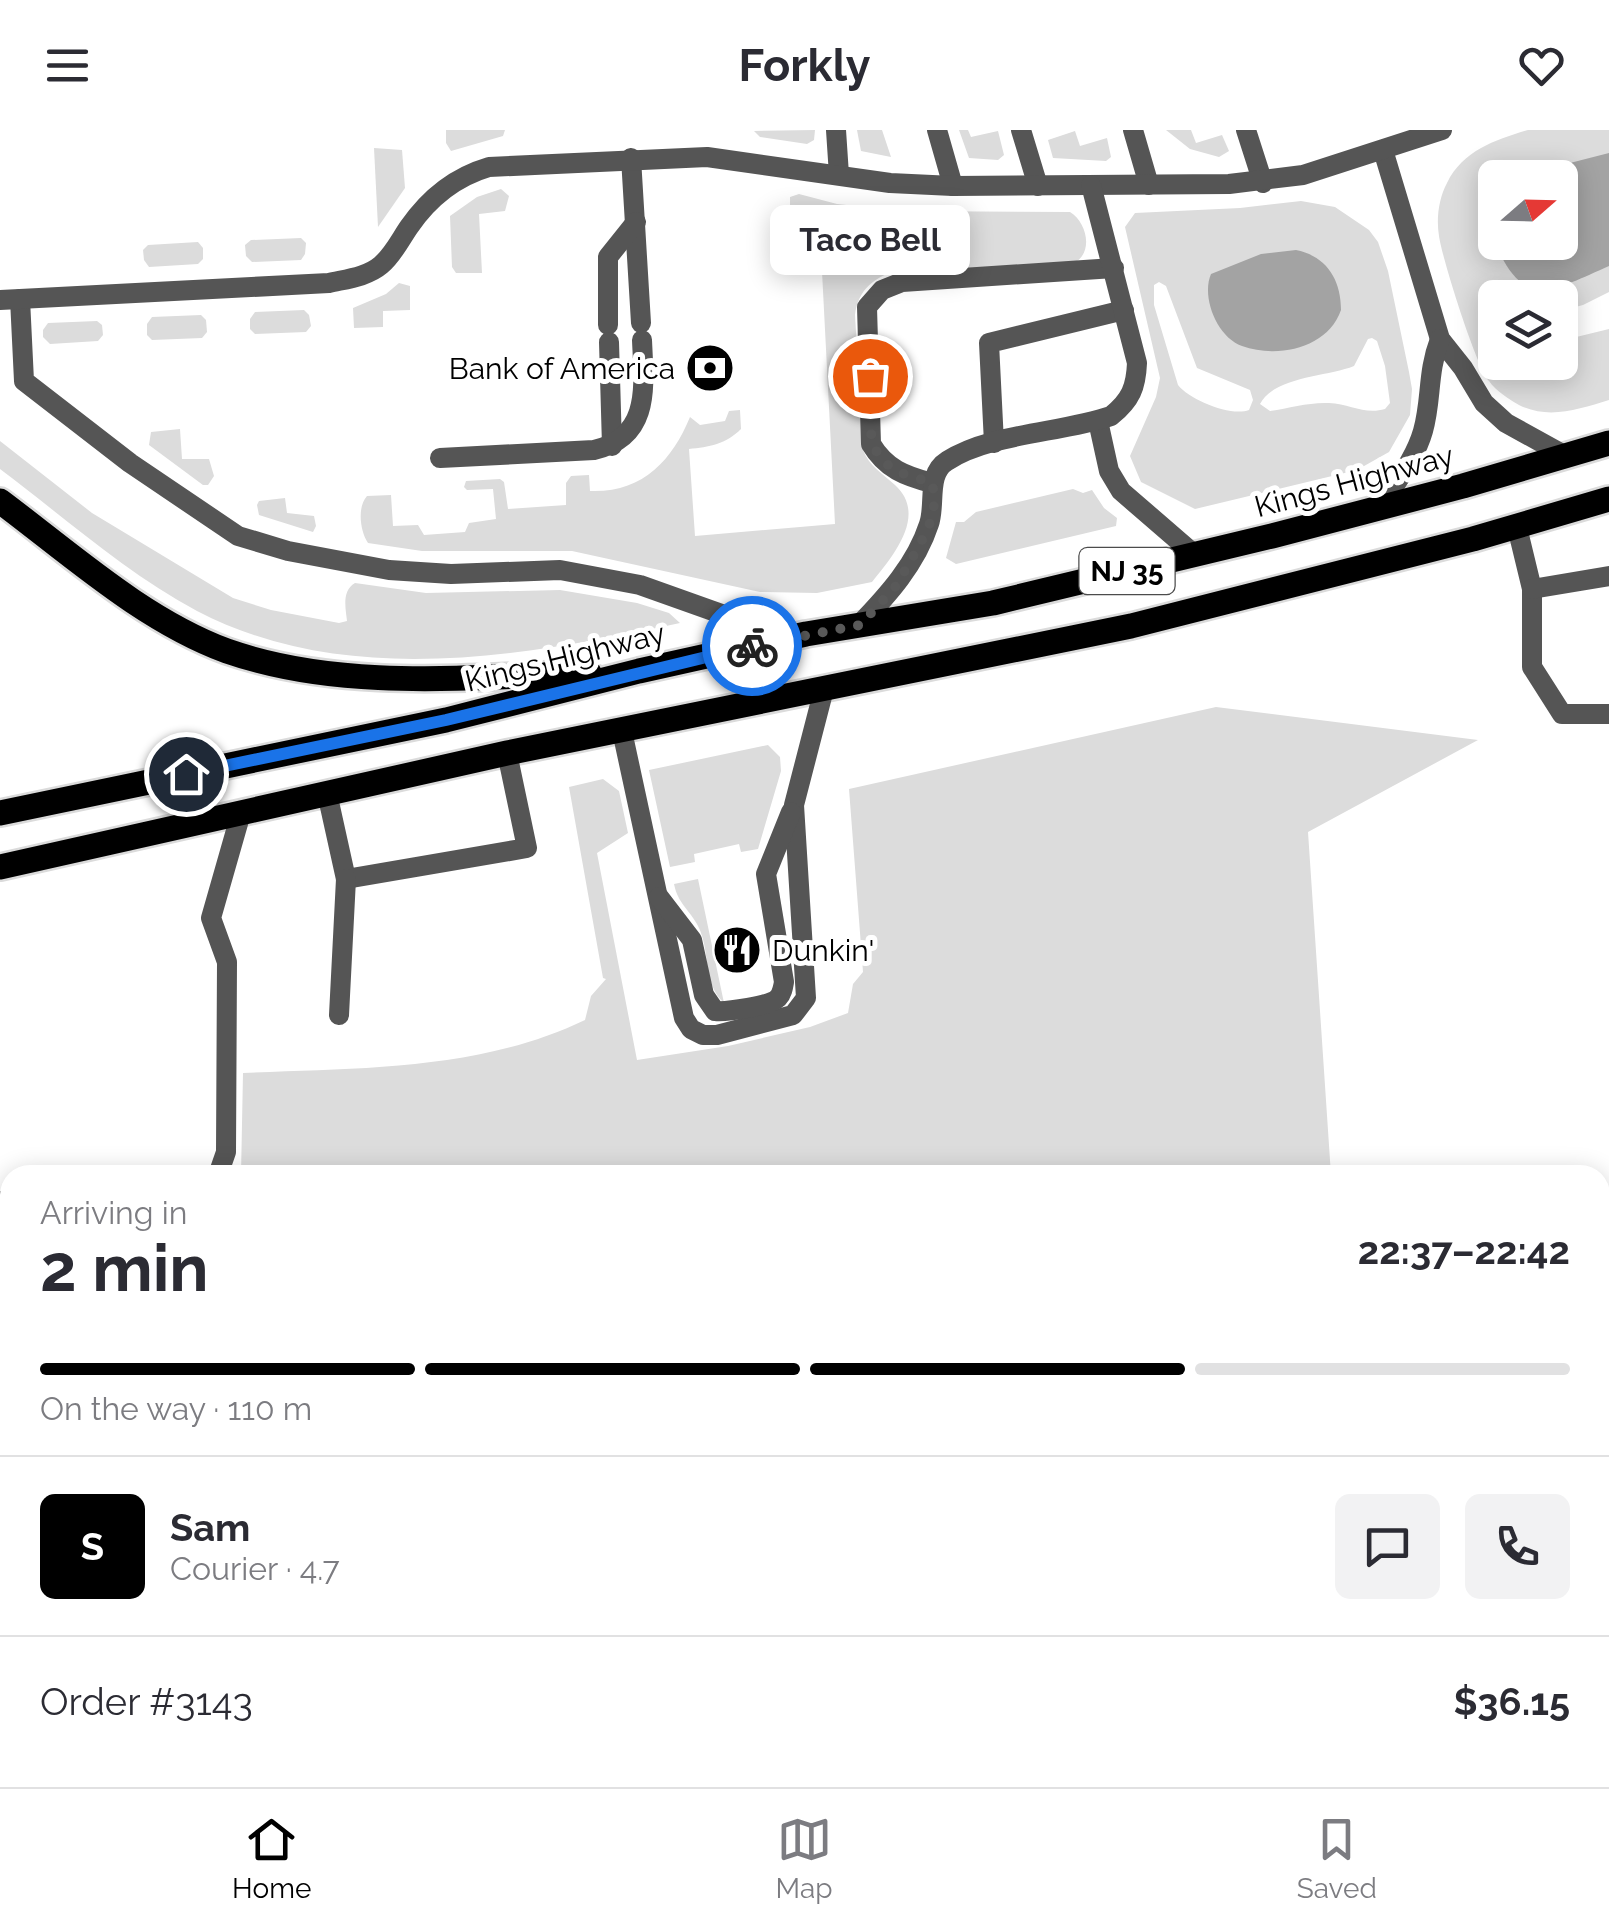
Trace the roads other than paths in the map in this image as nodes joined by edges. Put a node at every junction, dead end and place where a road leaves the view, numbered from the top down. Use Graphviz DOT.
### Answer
graph roads {
  1 [pos="836,130"];
  2 [pos="936,130"];
  3 [pos="1021,130"];
  4 [pos="1132,130"];
  5 [pos="1246,130"];
  6 [pos="1442,130"];
  7 [pos="1383,150"];
  8 [pos="631,158"];
  9 [pos="839,175"];
  10 [pos="1263,182"];
  11 [pos="1092,185"];
  12 [pos="1149,185"];
  13 [pos="953,186"];
  14 [pos="1038,186"];
  15 [pos="636,222"];
  16 [pos="1114,268"];
  17 [pos="10,300"];
  18 [pos="1124,310"];
  19 [pos="1440,340"];
  20 [pos="1098,420"];
  21 [pos="994,443"];
  22 [pos="1609,443"];
  23 [pos="612,446"];
  24 [pos="1564,455"];
  25 [pos="440,458"];
  26 [pos="932,482"];
  27 [pos="0,500"];
  28 [pos="1609,500"];
  29 [pos="1381,506"];
  30 [pos="1516,526"];
  31 [pos="1195,555"];
  32 [pos="1609,576"];
  33 [pos="1532,588"];
  34 [pos="860,625"];
  35 [pos="789,638"];
  36 [pos="639,671"];
  37 [pos="824,689"];
  38 [pos="1609,714"];
  39 [pos="622,731"];
  40 [pos="507,753"];
  41 [pos="327,793"];
  42 [pos="794,805"];
  43 [pos="241,813"];
  44 [pos="0,814"];
  45 [pos="0,867"];
  46 [pos="346,880"];
  47 [pos="657,896"];
  48 [pos="338,1016"];
  49 [pos="221,1165"];
  1 -- 9 [label="lane"];
  2 -- 13 [label="lane"];
  3 -- 14 [label="lane"];
  4 -- 12 [label="lane"];
  5 -- 10 [label="lane"];
  6 -- 7 [label="lane"];
  7 -- 10 [label="lane"];
  7 -- 19 [label="lane"];
  8 -- 9 [label="lane"];
  8 -- 15 [label="lane"];
  8 -- 17 [label="lane"];
  9 -- 13 [label="lane"];
  10 -- 12 [label="lane"];
  11 -- 12 [label="lane"];
  11 -- 14 [label="lane"];
  11 -- 16 [label="lane"];
  13 -- 14 [label="lane"];
  15 -- 23 [label="lane"];
  15 -- 23 [label="lane"];
  16 -- 18 [label="lane"];
  16 -- 26 [label="lane"];
  17 -- 35 [label="lane"];
  18 -- 20 [label="lane"];
  18 -- 21 [label="lane"];
  19 -- 24 [label="lane"];
  19 -- 29 [label="lane"];
  20 -- 21 [label="lane"];
  20 -- 31 [label="lane"];
  21 -- 26 [label="lane"];
  22 -- 24 [label="main road, Kings Highway / NJ 35"];
  23 -- 25 [label="lane"];
  24 -- 29 [label="main road, Kings Highway / NJ 35"];
  26 -- 34 [label="lane"];
  27 -- 36 [label="main road"];
  28 -- 30 [label="main road, NJ 35"];
  29 -- 31 [label="main road, Kings Highway / NJ 35"];
  30 -- 33 [label="lane"];
  30 -- 37 [label="main road, NJ 35"];
  31 -- 34 [label="main road, Kings Highway / NJ 35"];
  32 -- 33 [label="lane"];
  33 -- 38 [label="lane"];
  34 -- 35 [label="main road, Kings Highway / NJ 35"];
  35 -- 36 [label="main road, Kings Highway / NJ 35"];
  36 -- 44 [label="main road, Kings Highway / NJ 35"];
  37 -- 39 [label="main road, NJ 35"];
  37 -- 42 [label="lane"];
  39 -- 40 [label="main road, NJ 35"];
  39 -- 47 [label="lane"];
  40 -- 41 [label="main road, NJ 35"];
  40 -- 46 [label="lane"];
  41 -- 43 [label="main road, NJ 35"];
  41 -- 46 [label="lane"];
  42 -- 47 [label="lane"];
  42 -- 47 [label="lane"];
  43 -- 45 [label="main road, NJ 35"];
  43 -- 49 [label="lane"];
  46 -- 48 [label="lane"];
}
